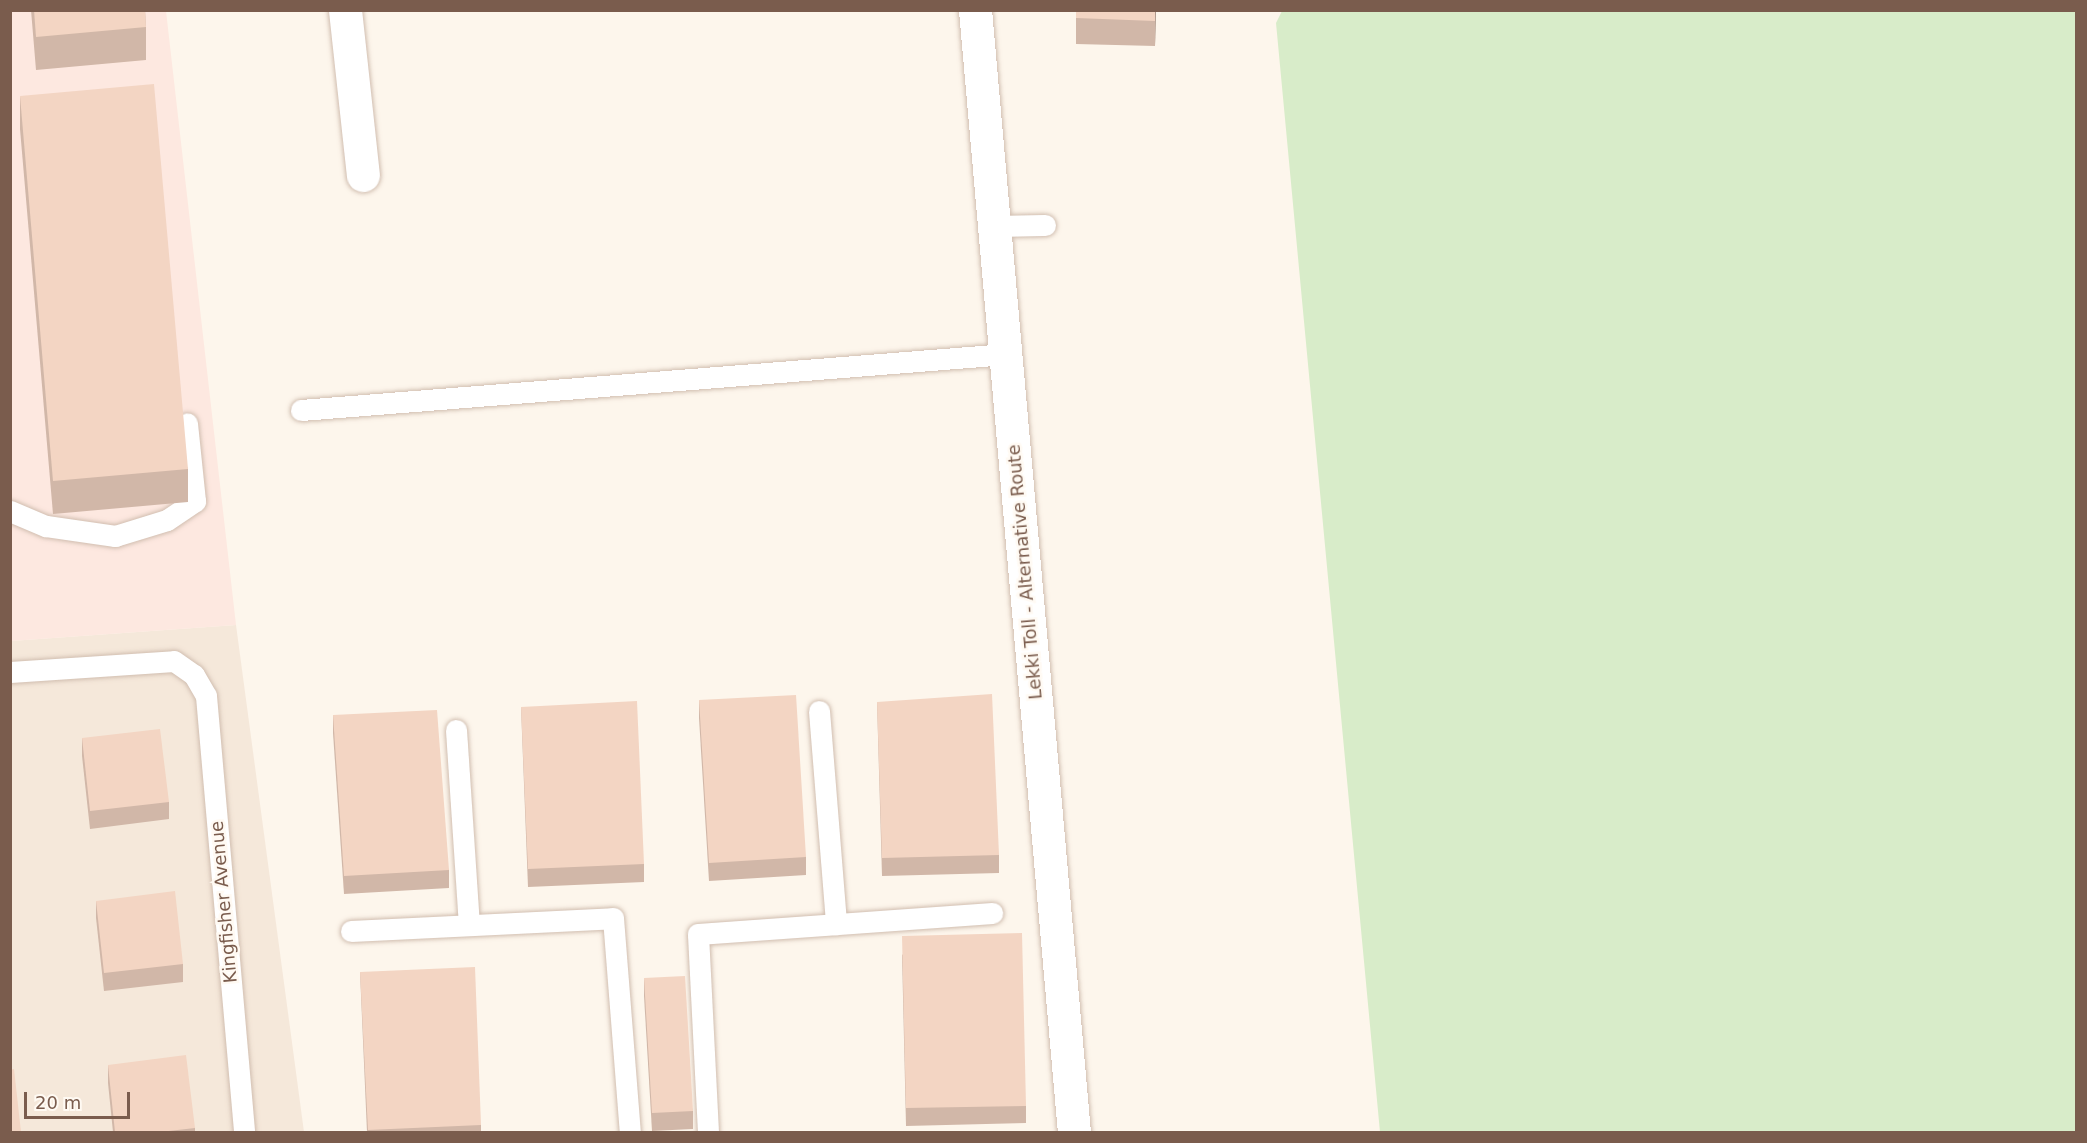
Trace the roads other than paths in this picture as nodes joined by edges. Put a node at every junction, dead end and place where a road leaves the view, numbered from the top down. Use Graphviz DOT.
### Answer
graph roads {
  1 [pos="345,10"];
  2 [pos="975,10"];
  3 [pos="363,175"];
  4 [pos="1045,225"];
  5 [pos="994,226"];
  6 [pos="1005,354"];
  7 [pos="301,410"];
  8 [pos="187,423"];
  9 [pos="10,511"];
  10 [pos="10,672"];
  11 [pos="819,711"];
  12 [pos="456,730"];
  13 [pos="992,913"];
  14 [pos="836,924"];
  15 [pos="469,925"];
  16 [pos="351,931"];
  17 [pos="244,1132"];
  18 [pos="630,1132"];
  19 [pos="708,1132"];
  20 [pos="1074,1132"];
  1 -- 3 [label="street"];
  2 -- 5 [label="street, Lekki Toll - Alternative Route"];
  4 -- 5 [label="lane"];
  5 -- 6 [label="street, Lekki Toll - Alternative Route"];
  6 -- 7 [label="lane"];
  6 -- 20 [label="street, Lekki Toll - Alternative Route"];
  8 -- 9 [label="lane"];
  10 -- 17 [label="lane, Kingfisher Avenue"];
  11 -- 14 [label="lane"];
  12 -- 15 [label="lane"];
  13 -- 14 [label="lane"];
  14 -- 19 [label="lane"];
  15 -- 16 [label="lane"];
  15 -- 18 [label="lane"];
}
